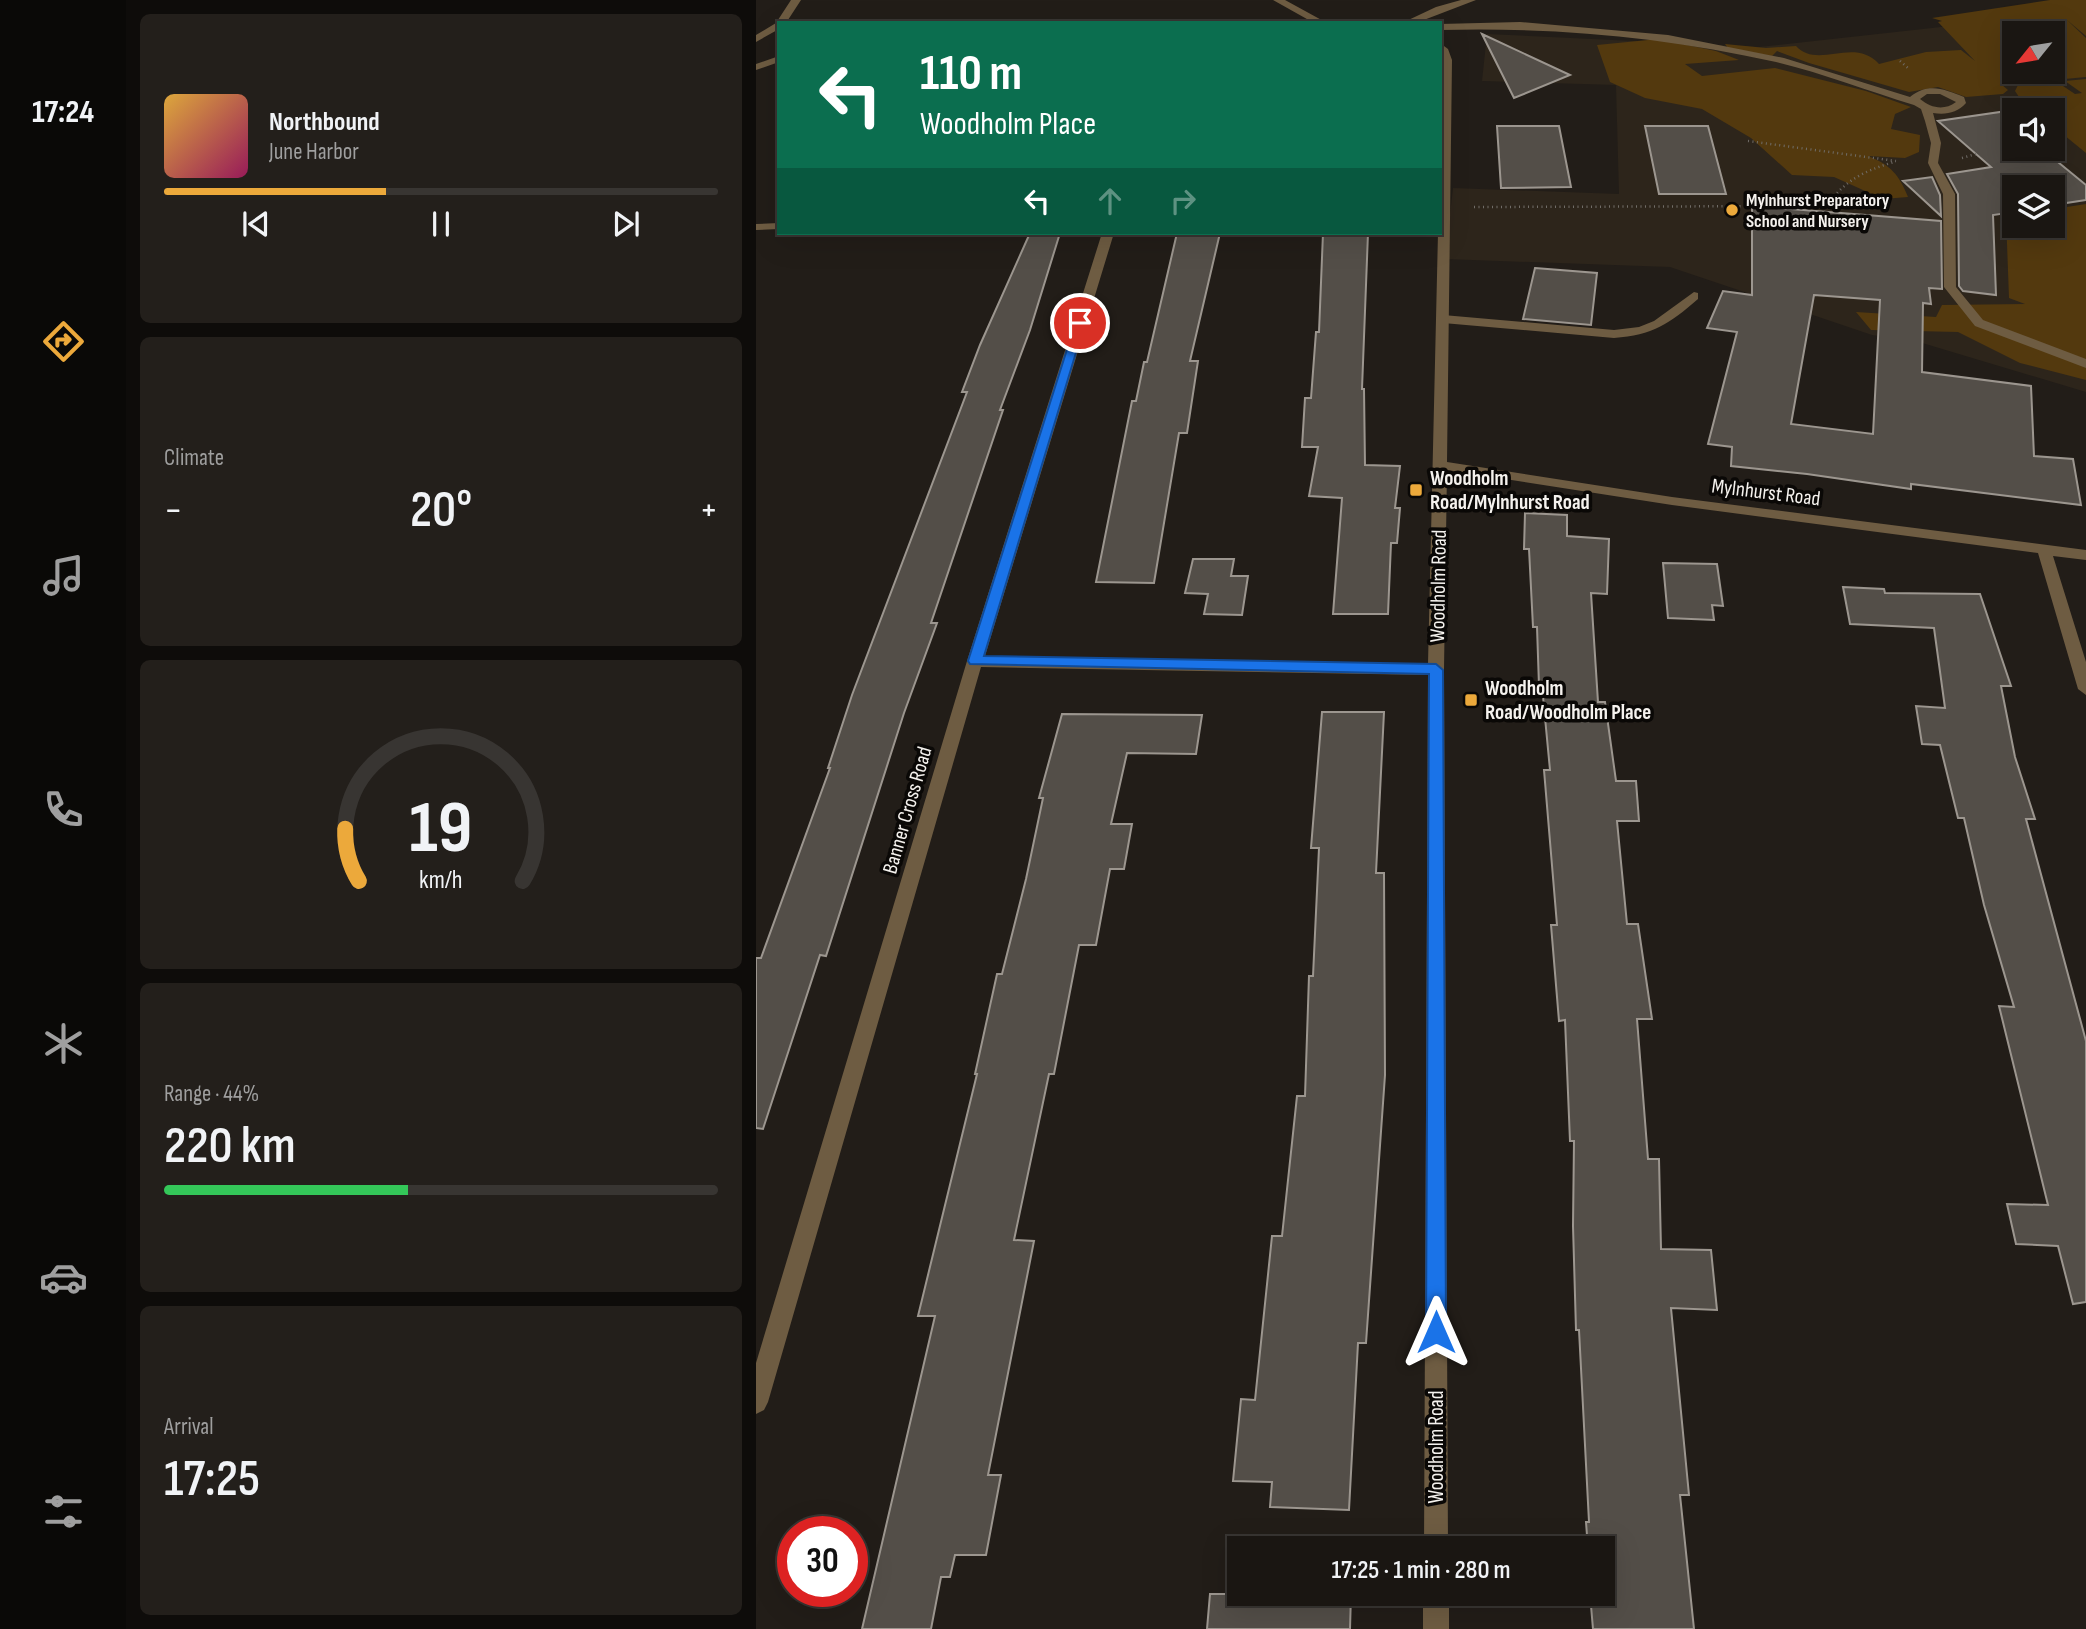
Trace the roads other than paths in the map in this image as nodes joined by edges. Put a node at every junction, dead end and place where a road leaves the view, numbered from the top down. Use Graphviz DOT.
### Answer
graph roads {
  1 [pos="796,0"];
  2 [pos="1278,0"];
  3 [pos="1471,0"];
  4 [pos="782,21"];
  5 [pos="1318,21"];
  6 [pos="1412,21"];
  7 [pos="777,26"];
  8 [pos="1442,27"];
  9 [pos="756,39"];
  10 [pos="1442,48"];
  11 [pos="777,60"];
  12 [pos="756,67"];
  13 [pos="777,226"];
  14 [pos="756,227"];
  15 [pos="1107,235"];
  16 [pos="1694,296"];
  17 [pos="1443,319"];
  18 [pos="2086,364"];
  19 [pos="1441,465"];
  20 [pos="2044,549"];
  21 [pos="2086,555"];
  22 [pos="975,661"];
  23 [pos="1436,670"];
  24 [pos="2086,689"];
  25 [pos="756,1402"];
  26 [pos="1436,1536"];
  27 [pos="1436,1606"];
  28 [pos="1436,1629"];
  1 -- 4 [label="street"];
  2 -- 5 [label="street"];
  3 -- 6 [label="street"];
  7 -- 9 [label="street"];
  8 -- 18 [label="street"];
  10 -- 17 [label="street, Woodholm Road"];
  11 -- 12 [label="street"];
  13 -- 14 [label="street"];
  15 -- 22 [label="street, Banner Cross Road"];
  16 -- 17 [label="street"];
  17 -- 19 [label="street, Woodholm Road"];
  19 -- 20 [label="street, Mylnhurst Road"];
  19 -- 23 [label="street, Woodholm Road"];
  20 -- 21 [label="street, Mylnhurst Road"];
  20 -- 24 [label="street"];
  22 -- 23 [label="street"];
  22 -- 25 [label="street, Banner Cross Road"];
  23 -- 26 [label="street, Woodholm Road"];
  27 -- 28 [label="street"];
}
